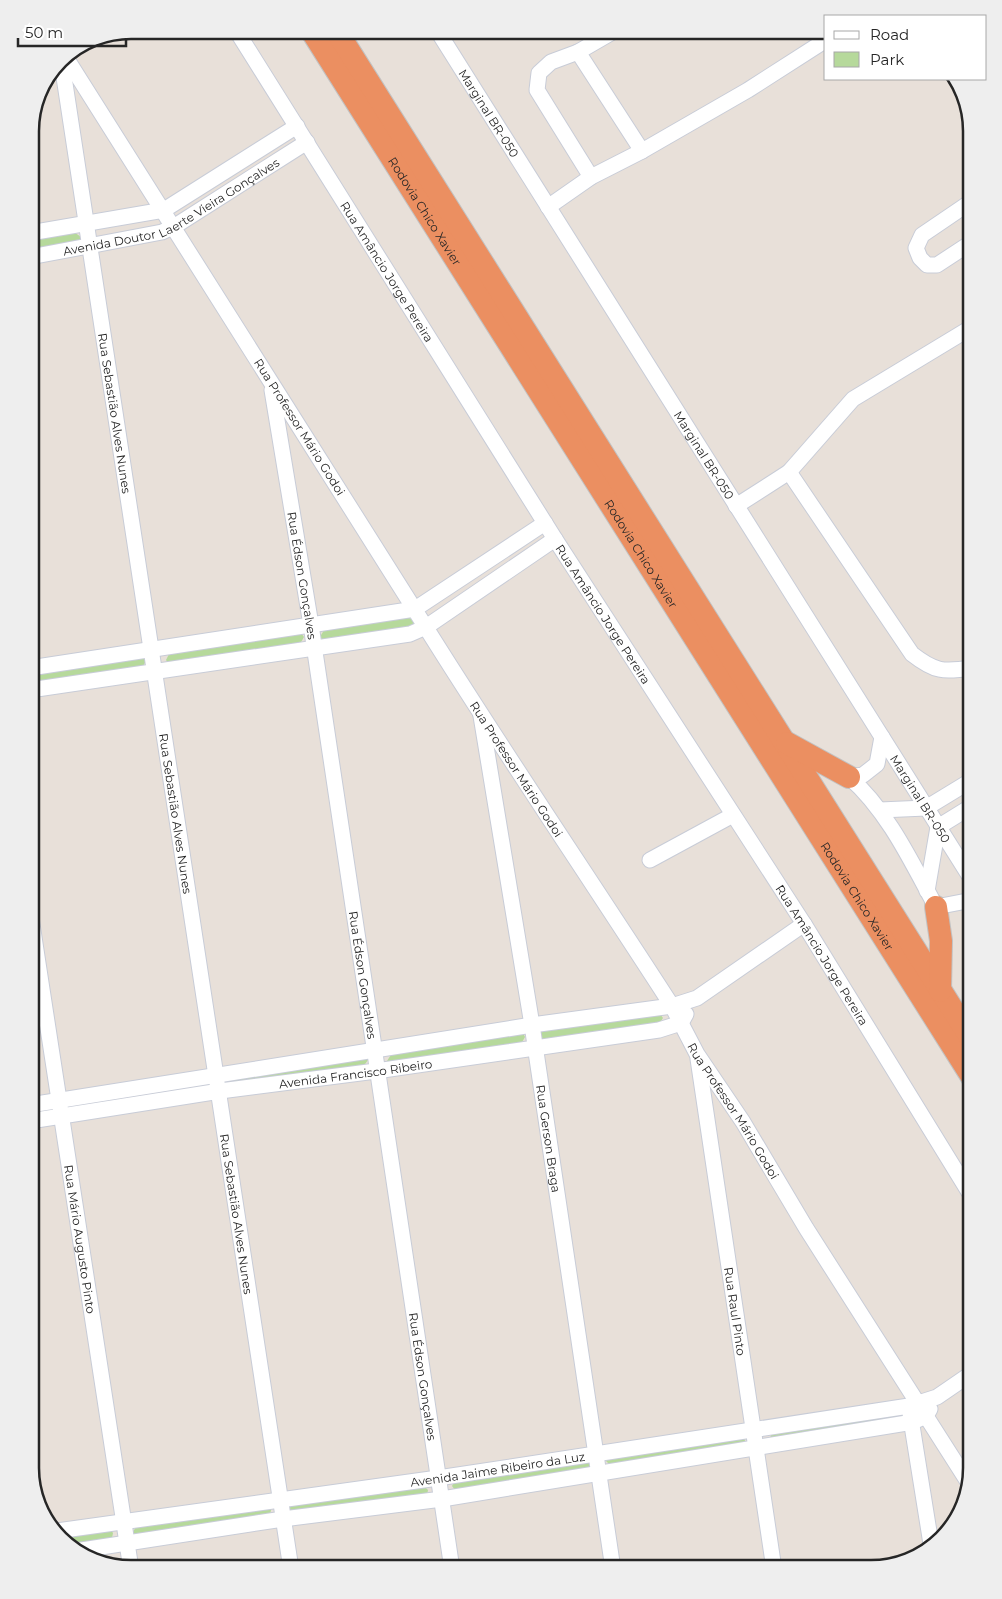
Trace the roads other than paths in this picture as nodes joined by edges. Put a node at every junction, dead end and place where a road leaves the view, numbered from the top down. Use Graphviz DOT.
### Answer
graph roads {
  1 [pos="242,39"];
  2 [pos="317,39"];
  3 [pos="342,39"];
  4 [pos="443,39"];
  5 [pos="600,39"];
  6 [pos="824,41"];
  7 [pos="578,52"];
  8 [pos="69,63"];
  9 [pos="64,68"];
  10 [pos="297,126"];
  11 [pos="307,142"];
  12 [pos="642,151"];
  13 [pos="591,177"];
  14 [pos="548,206"];
  15 [pos="963,207"];
  16 [pos="164,210"];
  17 [pos="85,223"];
  18 [pos="175,226"];
  19 [pos="39,231"];
  20 [pos="89,247"];
  21 [pos="963,248"];
  22 [pos="39,255"];
  23 [pos="963,332"];
  24 [pos="271,383"];
  25 [pos="790,472"];
  26 [pos="736,506"];
  27 [pos="544,523"];
  28 [pos="555,540"];
  29 [pos="415,609"];
  30 [pos="310,625"];
  31 [pos="426,627"];
  32 [pos="312,647"];
  33 [pos="151,650"];
  34 [pos="39,667"];
  35 [pos="963,669"];
  36 [pos="155,671"];
  37 [pos="39,689"];
  38 [pos="480,709"];
  39 [pos="882,737"];
  40 [pos="784,741"];
  41 [pos="849,777"];
  42 [pos="963,789"];
  43 [pos="926,808"];
  44 [pos="880,810"];
  45 [pos="963,812"];
  46 [pos="733,815"];
  47 [pos="938,827"];
  48 [pos="650,860"];
  49 [pos="963,866"];
  50 [pos="931,899"];
  51 [pos="963,900"];
  52 [pos="804,924"];
  53 [pos="39,968"];
  54 [pos="940,991"];
  55 [pos="697,998"];
  56 [pos="672,1006"];
  57 [pos="681,1023"];
  58 [pos="532,1025"];
  59 [pos="963,1026"];
  60 [pos="536,1048"];
  61 [pos="374,1051"];
  62 [pos="697,1054"];
  63 [pos="963,1063"];
  64 [pos="376,1071"];
  65 [pos="217,1075"];
  66 [pos="220,1091"];
  67 [pos="60,1100"];
  68 [pos="39,1104"];
  69 [pos="62,1116"];
  70 [pos="39,1120"];
  71 [pos="963,1182"];
  72 [pos="963,1379"];
  73 [pos="917,1412"];
  74 [pos="755,1430"];
  75 [pos="756,1448"];
  76 [pos="596,1453"];
  77 [pos="599,1473"];
  78 [pos="962,1474"];
  79 [pos="438,1478"];
  80 [pos="280,1499"];
  81 [pos="442,1499"];
  82 [pos="283,1519"];
  83 [pos="123,1522"];
  84 [pos="63,1530"];
  85 [pos="930,1538"];
  86 [pos="127,1543"];
  87 [pos="87,1549"];
  88 [pos="130,1560"];
  89 [pos="290,1560"];
  90 [pos="451,1560"];
  91 [pos="612,1560"];
  92 [pos="773,1560"];
  1 -- 10 [label="street, Rua Amâncio Jorge Pereira"];
  2 -- 63 [label="highway, Rodovia Chico Xavier"];
  3 -- 40 [label="highway, Rodovia Chico Xavier"];
  4 -- 14 [label="street, Marginal BR-050"];
  5 -- 7 [label="street"];
  6 -- 12 [label="street"];
  7 -- 12 [label="street"];
  7 -- 13 [label="street"];
  8 -- 16 [label="street, Rua Professor Mário Godoi"];
  9 -- 17 [label="street, Rua Sebastião Alves Nunes"];
  10 -- 11 [label="street, Rua Amâncio Jorge Pereira"];
  10 -- 16 [label="street"];
  11 -- 18 [label="street, Avenida Doutor Laerte Vieira Gonçalves"];
  11 -- 27 [label="street, Rua Amâncio Jorge Pereira"];
  12 -- 13 [label="street"];
  13 -- 14 [label="street"];
  14 -- 26 [label="street, Marginal BR-050"];
  15 -- 21 [label="street"];
  16 -- 17 [label="street, Avenida Doutor Laerte Vieira Gonçalves"];
  16 -- 18 [label="street, Rua Professor Mário Godoi"];
  17 -- 19 [label="street, Avenida Doutor Laerte Vieira Gonçalves"];
  17 -- 20 [label="street, Rua Sebastião Alves Nunes"];
  18 -- 20 [label="street, Avenida Doutor Laerte Vieira Gonçalves"];
  18 -- 24 [label="street, Rua Professor Mário Godoi"];
  20 -- 22 [label="street, Avenida Doutor Laerte Vieira Gonçalves"];
  20 -- 33 [label="street, Rua Sebastião Alves Nunes"];
  23 -- 25 [label="street"];
  24 -- 29 [label="street, Rua Professor Mário Godoi"];
  24 -- 30 [label="street, Rua Édson Gonçalves"];
  25 -- 26 [label="street"];
  25 -- 35 [label="street"];
  26 -- 39 [label="street, Marginal BR-050"];
  27 -- 28 [label="street, Rua Amâncio Jorge Pereira"];
  27 -- 29 [label="street"];
  28 -- 31 [label="street"];
  28 -- 46 [label="street, Rua Amâncio Jorge Pereira"];
  29 -- 30 [label="street"];
  29 -- 31 [label="street, Rua Professor Mário Godoi"];
  30 -- 32 [label="street, Rua Édson Gonçalves"];
  30 -- 33 [label="street"];
  31 -- 32 [label="street"];
  31 -- 38 [label="street, Rua Professor Mário Godoi"];
  32 -- 36 [label="street"];
  32 -- 61 [label="street, Rua Édson Gonçalves"];
  33 -- 34 [label="street"];
  33 -- 36 [label="street, Rua Sebastião Alves Nunes"];
  36 -- 37 [label="street"];
  36 -- 65 [label="street, Rua Sebastião Alves Nunes"];
  38 -- 56 [label="street, Rua Professor Mário Godoi"];
  38 -- 58 [label="street, Rua Gerson Braga"];
  39 -- 41 [label="street"];
  39 -- 43 [label="street, Marginal BR-050"];
  40 -- 41 [label="highway"];
  40 -- 54 [label="highway, Rodovia Chico Xavier"];
  41 -- 44 [label="street"];
  42 -- 43 [label="street"];
  43 -- 44 [label="street"];
  43 -- 47 [label="street, Marginal BR-050"];
  44 -- 50 [label="street"];
  45 -- 47 [label="street"];
  46 -- 48 [label="street"];
  46 -- 52 [label="street, Rua Amâncio Jorge Pereira"];
  47 -- 49 [label="street, Marginal BR-050"];
  47 -- 50 [label="street"];
  50 -- 51 [label="street"];
  50 -- 54 [label="highway"];
  52 -- 55 [label="street"];
  52 -- 71 [label="street, Rua Amâncio Jorge Pereira"];
  53 -- 67 [label="street, Rua Mário Augusto Pinto"];
  54 -- 59 [label="highway, Rodovia Chico Xavier"];
  55 -- 56 [label="street"];
  55 -- 57 [label="street"];
  56 -- 57 [label="street, Rua Professor Mário Godoi"];
  56 -- 58 [label="street, Avenida Francisco Ribeiro"];
  57 -- 60 [label="street, Avenida Francisco Ribeiro"];
  57 -- 62 [label="street, Rua Professor Mário Godoi"];
  58 -- 60 [label="street, Rua Gerson Braga"];
  58 -- 61 [label="street, Avenida Francisco Ribeiro"];
  60 -- 64 [label="street, Avenida Francisco Ribeiro"];
  60 -- 76 [label="street, Rua Gerson Braga"];
  61 -- 64 [label="street, Rua Édson Gonçalves"];
  61 -- 65 [label="street, Avenida Francisco Ribeiro"];
  62 -- 73 [label="street, Rua Professor Mário Godoi"];
  62 -- 74 [label="street, Rua Raul Pinto"];
  64 -- 66 [label="street, Avenida Francisco Ribeiro"];
  64 -- 79 [label="street, Rua Édson Gonçalves"];
  65 -- 66 [label="street, Rua Sebastião Alves Nunes"];
  65 -- 67 [label="street, Avenida Francisco Ribeiro"];
  66 -- 69 [label="street, Avenida Francisco Ribeiro"];
  66 -- 80 [label="street, Rua Sebastião Alves Nunes"];
  67 -- 68 [label="street, Avenida Francisco Ribeiro"];
  67 -- 69 [label="street, Rua Mário Augusto Pinto"];
  69 -- 70 [label="street, Avenida Francisco Ribeiro"];
  69 -- 83 [label="street, Rua Mário Augusto Pinto"];
  72 -- 73 [label="street"];
  73 -- 74 [label="street, Avenida Jaime Ribeiro da Luz"];
  73 -- 75 [label="street, Avenida Jaime Ribeiro da Luz"];
  73 -- 78 [label="street, Rua Professor Mário Godoi"];
  73 -- 85 [label="street"];
  74 -- 75 [label="street, Rua Raul Pinto"];
  74 -- 76 [label="street, Avenida Jaime Ribeiro da Luz"];
  75 -- 77 [label="street, Avenida Jaime Ribeiro da Luz"];
  75 -- 92 [label="street, Rua Raul Pinto"];
  76 -- 77 [label="street, Rua Gerson Braga"];
  76 -- 79 [label="street, Avenida Jaime Ribeiro da Luz"];
  77 -- 81 [label="street, Avenida Jaime Ribeiro da Luz"];
  77 -- 91 [label="street, Rua Gerson Braga"];
  79 -- 80 [label="street, Avenida Jaime Ribeiro da Luz"];
  79 -- 81 [label="street, Rua Édson Gonçalves"];
  80 -- 82 [label="street, Rua Sebastião Alves Nunes"];
  80 -- 83 [label="street, Avenida Jaime Ribeiro da Luz"];
  81 -- 82 [label="street, Avenida Jaime Ribeiro da Luz"];
  81 -- 90 [label="street, Rua Édson Gonçalves"];
  82 -- 86 [label="street, Avenida Jaime Ribeiro da Luz"];
  82 -- 89 [label="street, Rua Sebastião Alves Nunes"];
  83 -- 84 [label="street, Avenida Jaime Ribeiro da Luz"];
  83 -- 86 [label="street, Rua Mário Augusto Pinto"];
  86 -- 87 [label="street, Avenida Jaime Ribeiro da Luz"];
  86 -- 88 [label="street, Rua Mário Augusto Pinto"];
}
